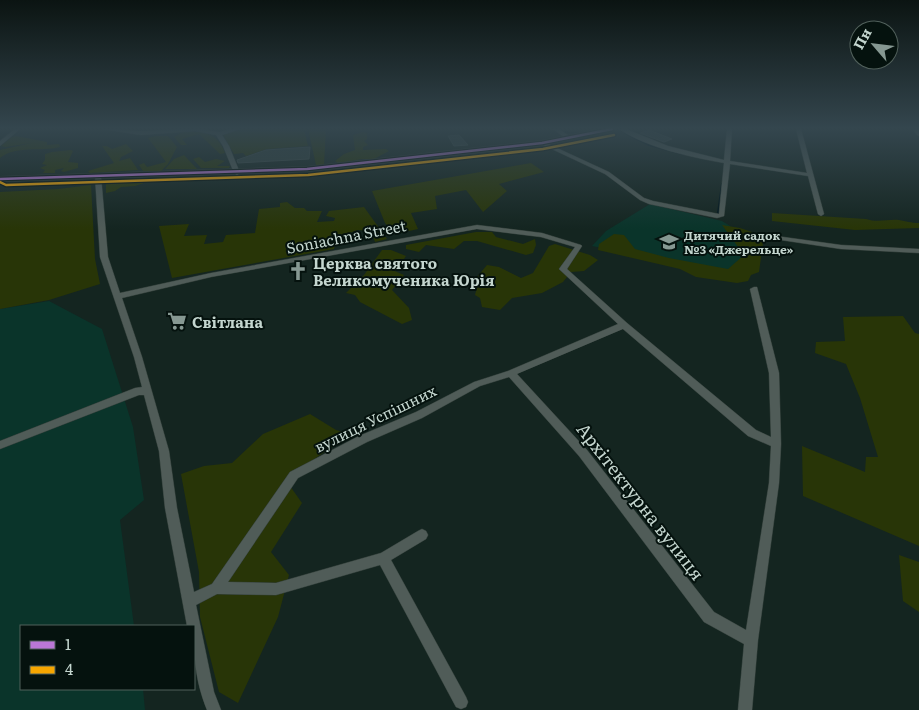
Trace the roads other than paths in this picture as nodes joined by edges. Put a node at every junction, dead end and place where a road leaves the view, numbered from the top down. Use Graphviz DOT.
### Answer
graph roads {
  1 [pos="232,162"];
  2 [pos="376,162"];
  3 [pos="583,162"];
  4 [pos="728,162"];
  5 [pos="807,162"];
  6 [pos="237,173"];
  7 [pos="810,174"];
  8 [pos="98,176"];
  9 [pos="0,179"];
  10 [pos="821,214"];
  11 [pos="776,238"];
  12 [pos="919,251"];
  13 [pos="754,288"];
  14 [pos="118,296"];
  15 [pos="624,325"];
  16 [pos="511,373"];
  17 [pos="148,391"];
  18 [pos="776,444"];
  19 [pos="0,445"];
  20 [pos="422,534"];
  21 [pos="384,558"];
  22 [pos="216,588"];
  23 [pos="190,601"];
  24 [pos="194,625"];
  25 [pos="195,629"];
  26 [pos="751,640"];
  27 [pos="461,702"];
  28 [pos="214,710"];
  29 [pos="745,710"];
  1 -- 6 [label="street"];
  2 -- 6 [label="main road"];
  3 -- 4 [label="street"];
  4 -- 7 [label="street"];
  5 -- 7 [label="street"];
  6 -- 8 [label="main road"];
  7 -- 10 [label="street"];
  8 -- 9 [label="main road"];
  8 -- 14 [label="street"];
  11 -- 12 [label="street"];
  13 -- 18 [label="street"];
  14 -- 15 [label="street, Soniachna Street"];
  14 -- 17 [label="street"];
  15 -- 16 [label="street, вулиця Успішних"];
  15 -- 18 [label="street"];
  16 -- 22 [label="street, вулиця Успішних"];
  16 -- 26 [label="street, Архітектурна вулиця"];
  17 -- 19 [label="street"];
  17 -- 23 [label="street"];
  18 -- 26 [label="street"];
  20 -- 21 [label="street"];
  21 -- 22 [label="street"];
  21 -- 27 [label="street"];
  22 -- 23 [label="street, вулиця Успішних"];
  23 -- 24 [label="street"];
  25 -- 28 [label="street"];
  26 -- 29 [label="street"];
}
